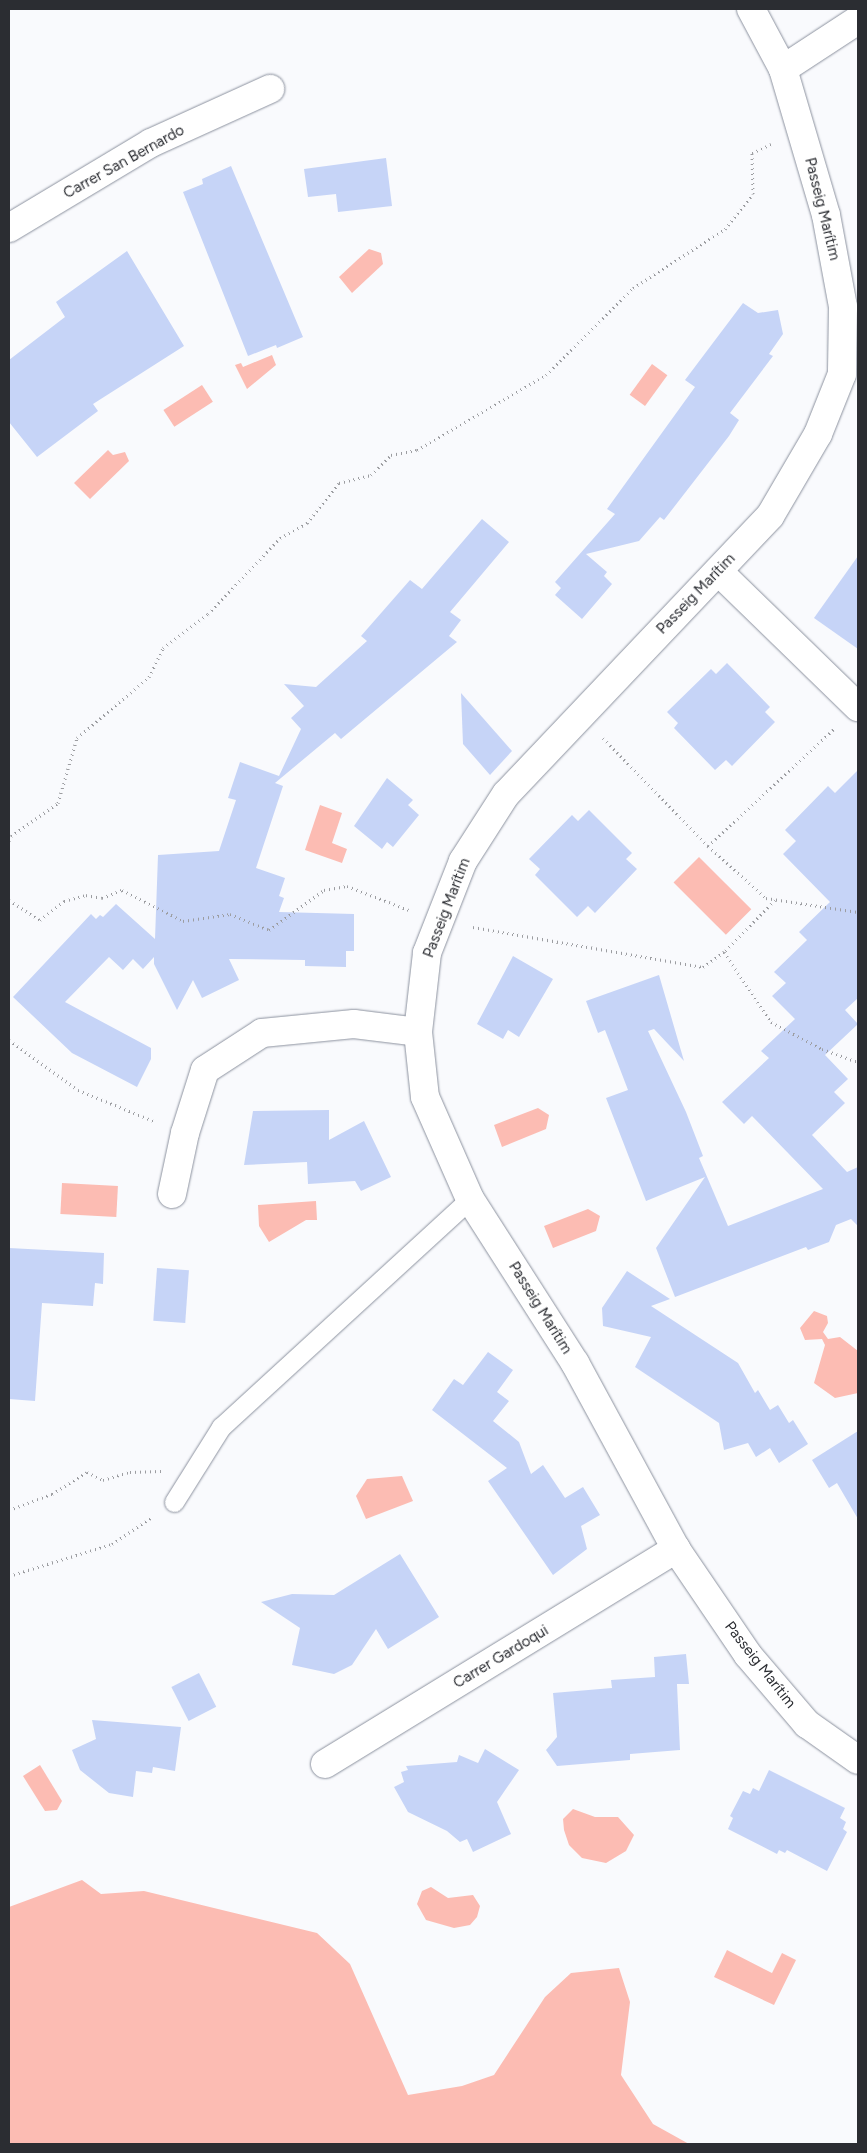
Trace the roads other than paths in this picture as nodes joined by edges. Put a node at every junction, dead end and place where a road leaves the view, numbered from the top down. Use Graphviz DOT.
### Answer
graph roads {
  1 [pos="751,9"];
  2 [pos="858,20"];
  3 [pos="783,69"];
  4 [pos="270,89"];
  5 [pos="9,228"];
  6 [pos="719,572"];
  7 [pos="858,707"];
  8 [pos="418,1032"];
  9 [pos="172,1194"];
  10 [pos="470,1199"];
  11 [pos="174,1502"];
  12 [pos="676,1549"];
  13 [pos="858,1760"];
  14 [pos="325,1764"];
  1 -- 3 [label="street, Passeig Marítim"];
  2 -- 3 [label="street"];
  3 -- 6 [label="street, Passeig Marítim"];
  4 -- 5 [label="street, Carrer San Bernardo"];
  6 -- 7 [label="street"];
  6 -- 8 [label="street, Passeig Marítim"];
  8 -- 9 [label="street"];
  8 -- 10 [label="street, Passeig Marítim"];
  10 -- 11 [label="lane"];
  10 -- 12 [label="street, Passeig Marítim"];
  12 -- 13 [label="street, Passeig Marítim"];
  12 -- 14 [label="street, Carrer Gardoqui"];
}
